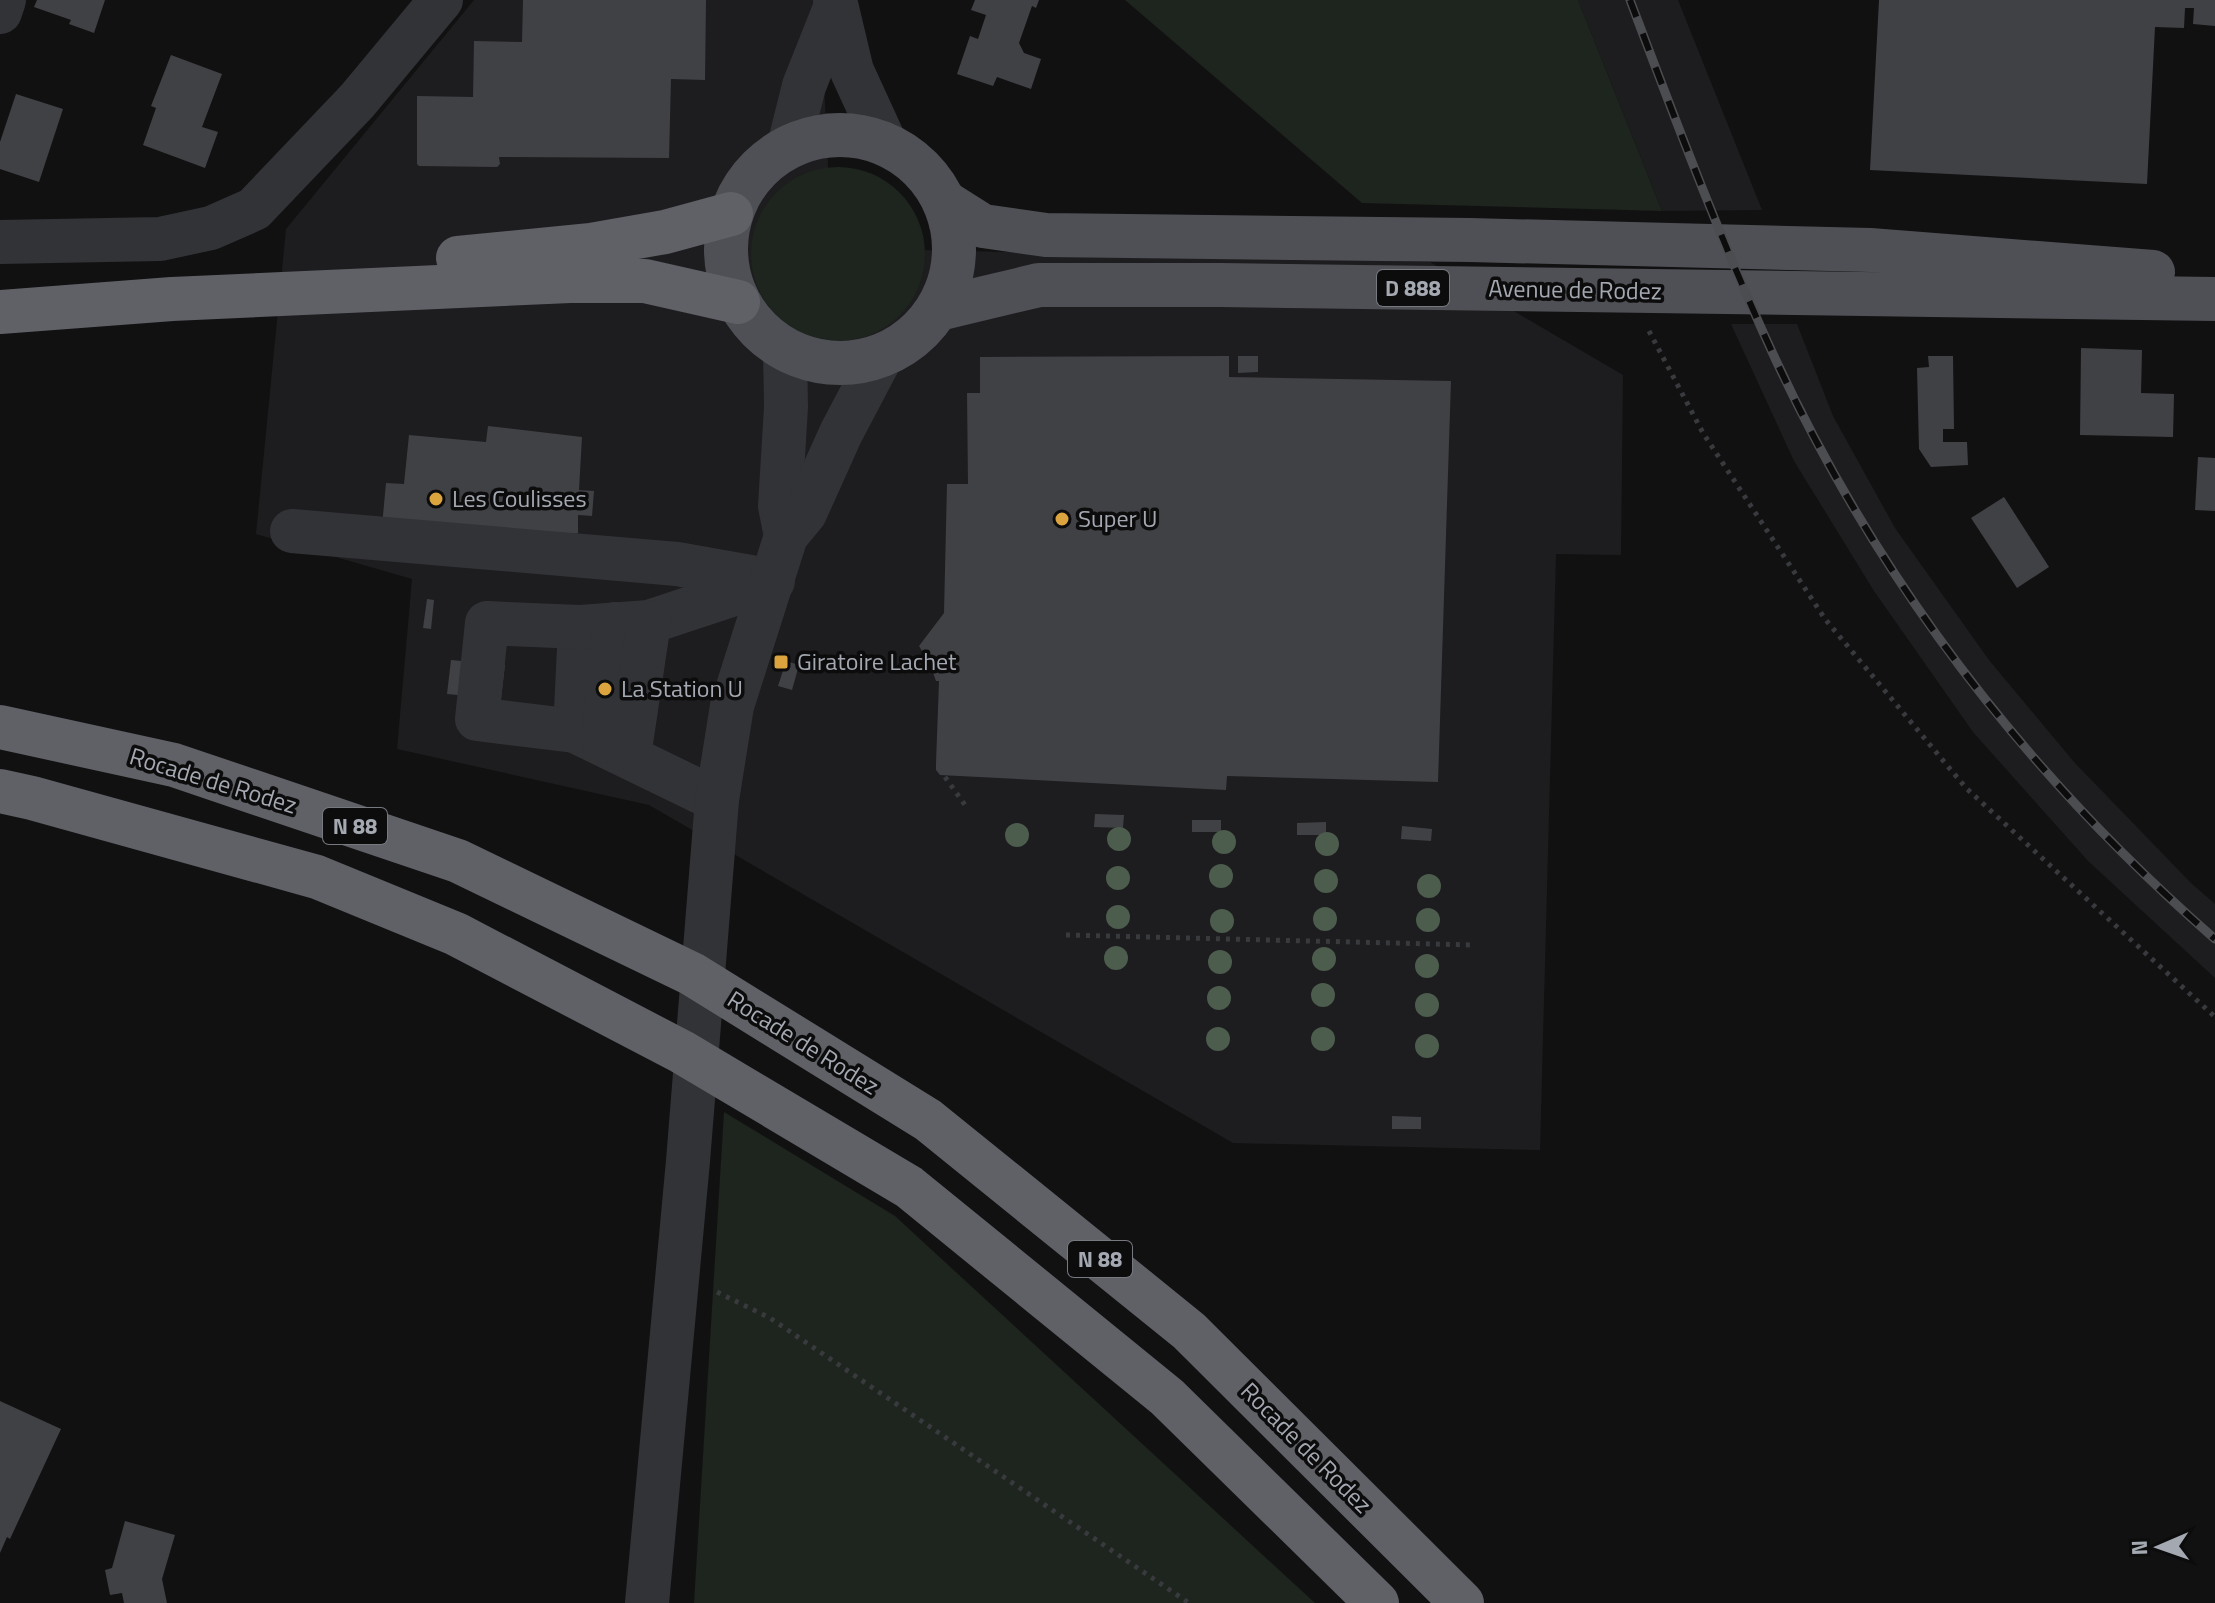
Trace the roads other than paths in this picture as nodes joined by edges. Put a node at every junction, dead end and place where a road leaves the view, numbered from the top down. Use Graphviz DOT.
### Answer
graph roads {
  1 [pos="4,0"];
  2 [pos="441,0"];
  3 [pos="835,4"];
  4 [pos="0,12"];
  5 [pos="885,143"];
  6 [pos="789,146"];
  7 [pos="945,202"];
  8 [pos="731,214"];
  9 [pos="0,242"];
  10 [pos="2215,277"];
  11 [pos="0,284"];
  12 [pos="2215,299"];
  13 [pos="738,302"];
  14 [pos="938,309"];
  15 [pos="0,312"];
  16 [pos="785,350"];
  17 [pos="881,357"];
  18 [pos="292,531"];
  19 [pos="786,536"];
  20 [pos="773,581"];
  21 [pos="615,624"];
  22 [pos="0,727"];
  23 [pos="602,744"];
  24 [pos="0,791"];
  25 [pos="717,800"];
  26 [pos="647,1603"];
  27 [pos="1377,1603"];
  28 [pos="1462,1603"];
  1 -- 4 [label="street"];
  2 -- 9 [label="street"];
  3 -- 5 [label="street"];
  3 -- 6 [label="street"];
  5 -- 6 [label="main road"];
  5 -- 7 [label="main road"];
  6 -- 8 [label="main road"];
  7 -- 10 [label="main road, D 888"];
  7 -- 14 [label="main road"];
  8 -- 11 [label="highway"];
  8 -- 13 [label="main road"];
  12 -- 14 [label="main road, Avenue de Rodez / D 888"];
  13 -- 15 [label="highway"];
  13 -- 16 [label="main road"];
  14 -- 17 [label="main road"];
  16 -- 17 [label="main road"];
  16 -- 19 [label="street"];
  17 -- 19 [label="street"];
  18 -- 20 [label="street"];
  19 -- 20 [label="street"];
  20 -- 21 [label="street"];
  20 -- 25 [label="street"];
  21 -- 23 [label="street"];
  21 -- 23 [label="street"];
  21 -- 23 [label="street"];
  22 -- 28 [label="highway, Rocade de Rodez / N 88"];
  23 -- 25 [label="street"];
  24 -- 27 [label="highway, N 88"];
  25 -- 26 [label="street"];
}
